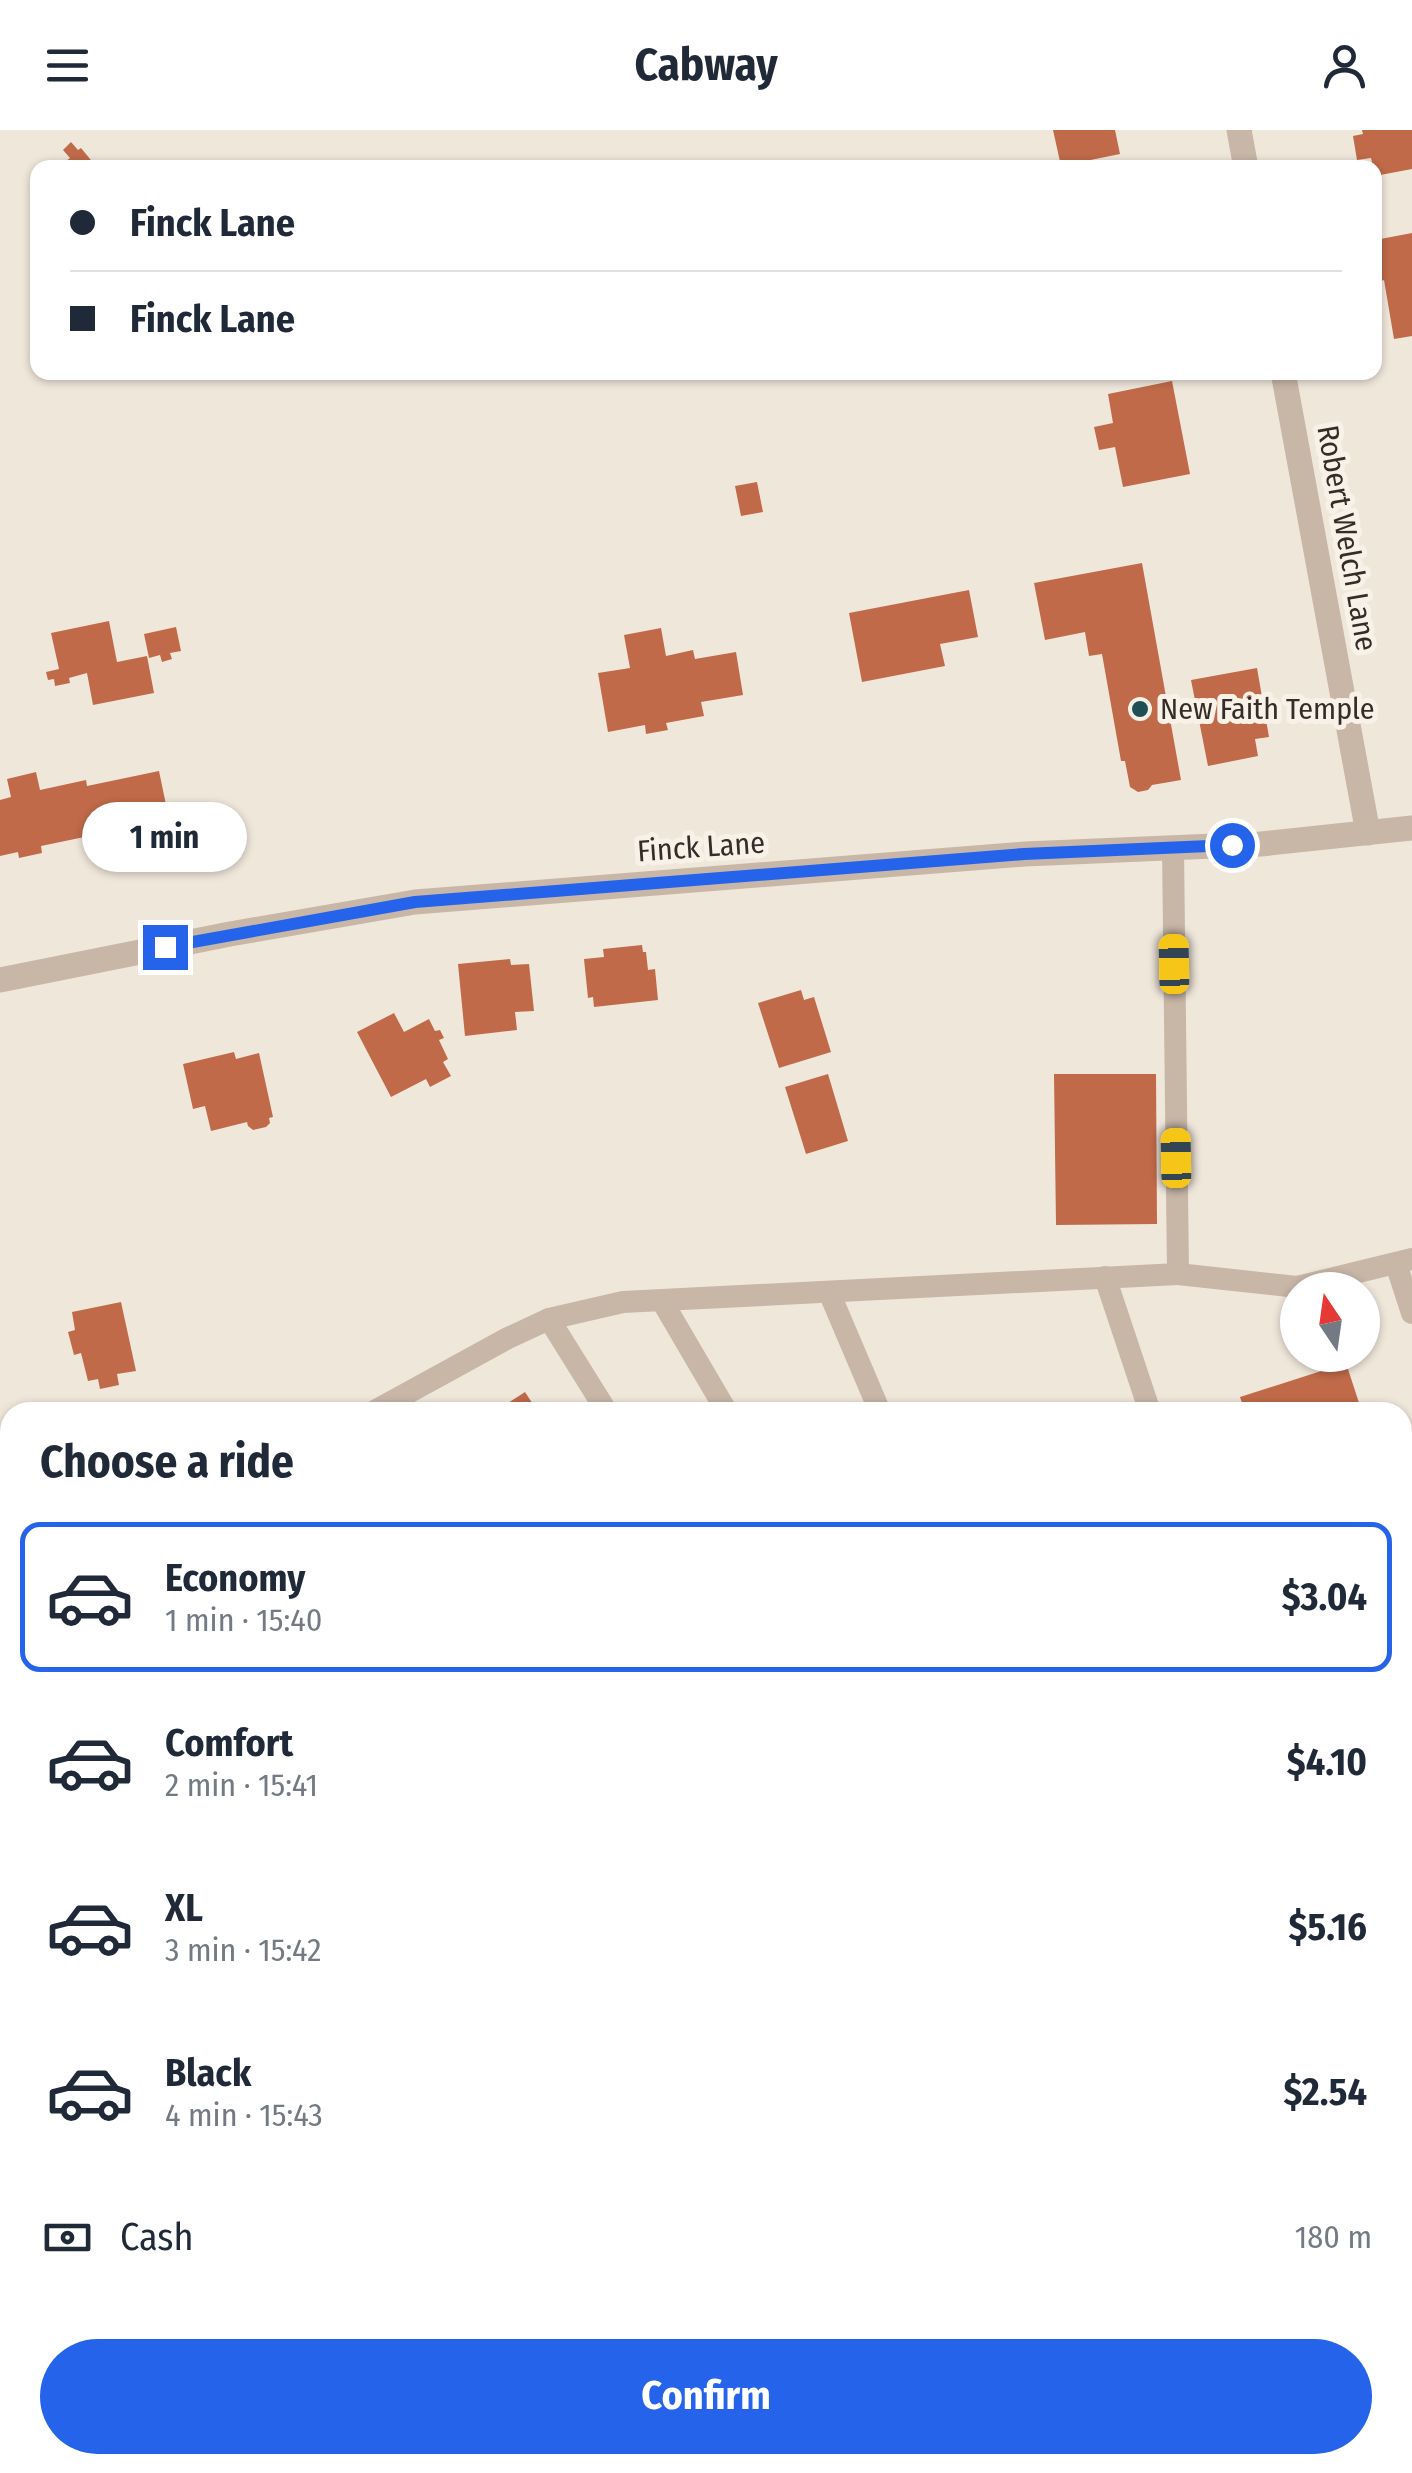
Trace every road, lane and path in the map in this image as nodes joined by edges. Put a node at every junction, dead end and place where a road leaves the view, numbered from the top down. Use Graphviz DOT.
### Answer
graph roads {
  1 [pos="1239,130"];
  2 [pos="1245,160"];
  3 [pos="1285,380"];
  4 [pos="1412,828"];
  5 [pos="1368,832"];
  6 [pos="1172,848"];
  7 [pos="0,980"];
  8 [pos="1404,1262"];
  9 [pos="1178,1274"];
  10 [pos="1106,1278"];
  11 [pos="829,1292"];
  12 [pos="662,1300"];
  13 [pos="1412,1312"];
  14 [pos="549,1319"];
  15 [pos="391,1402"];
  16 [pos="602,1402"];
  17 [pos="721,1402"];
  18 [pos="876,1402"];
  19 [pos="1147,1402"];
  1 -- 2 [label="street"];
  3 -- 5 [label="street, Robert Welch Lane"];
  4 -- 5 [label="street, Finck Lane"];
  5 -- 6 [label="street, Finck Lane"];
  6 -- 7 [label="street, Finck Lane"];
  6 -- 9 [label="lane"];
  8 -- 9 [label="lane"];
  8 -- 13 [label="lane"];
  9 -- 10 [label="lane"];
  10 -- 11 [label="lane"];
  10 -- 19 [label="lane"];
  11 -- 12 [label="lane"];
  11 -- 18 [label="lane"];
  12 -- 14 [label="lane"];
  12 -- 17 [label="lane"];
  14 -- 15 [label="lane"];
  14 -- 16 [label="lane"];
}
